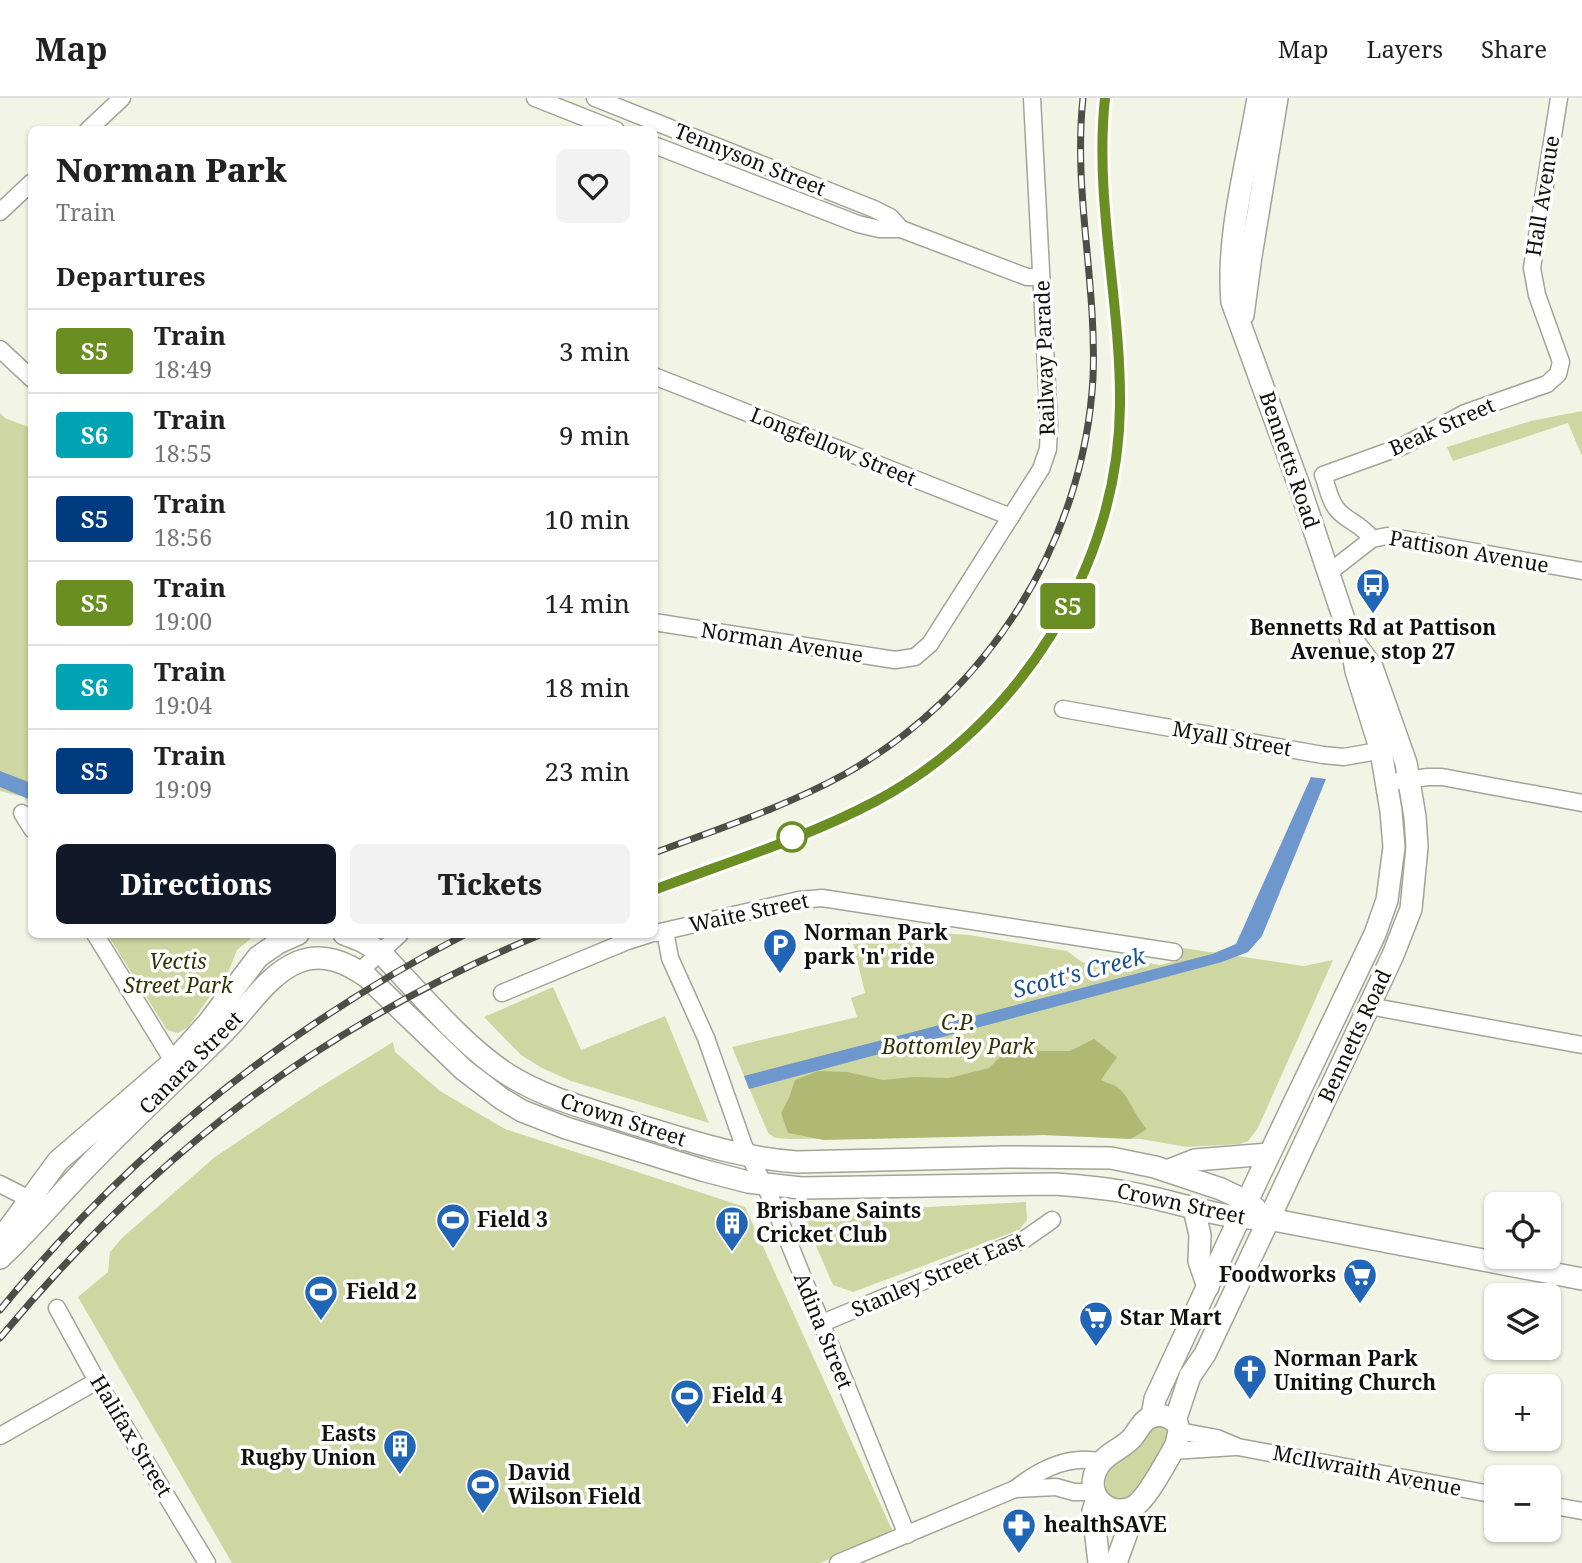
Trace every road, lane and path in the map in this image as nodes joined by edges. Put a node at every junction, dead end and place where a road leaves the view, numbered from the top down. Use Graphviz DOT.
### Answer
graph roads {
  1 [pos="122,98"];
  2 [pos="535,98"];
  3 [pos="596,98"];
  4 [pos="1032,98"];
  5 [pos="1258,98"];
  6 [pos="1277,98"];
  7 [pos="1559,98"];
  8 [pos="102,116"];
  9 [pos="92,126"];
  10 [pos="111,126"];
  11 [pos="606,126"];
  12 [pos="658,147"];
  13 [pos="1258,155"];
  14 [pos="28,186"];
  15 [pos="0,212"];
  16 [pos="901,229"];
  17 [pos="1041,278"];
  18 [pos="0,349"];
  19 [pos="1558,374"];
  20 [pos="28,375"];
  21 [pos="658,378"];
  22 [pos="1323,475"];
  23 [pos="1011,517"];
  24 [pos="1372,539"];
  25 [pos="1582,571"];
  26 [pos="1327,574"];
  27 [pos="658,623"];
  28 [pos="910,659"];
  29 [pos="1063,709"];
  30 [pos="1391,749"];
  31 [pos="1409,779"];
  32 [pos="1387,782"];
  33 [pos="1582,803"];
  34 [pos="22,813"];
  35 [pos="28,823"];
  36 [pos="658,933"];
  37 [pos="658,935"];
  38 [pos="97,938"];
  39 [pos="289,938"];
  40 [pos="356,938"];
  41 [pos="639,938"];
  42 [pos="375,944"];
  43 [pos="1174,952"];
  44 [pos="356,969"];
  45 [pos="502,993"];
  46 [pos="1369,1006"];
  47 [pos="1582,1045"];
  48 [pos="178,1068"];
  49 [pos="1269,1154"];
  50 [pos="749,1157"];
  51 [pos="1167,1171"];
  52 [pos="0,1184"];
  53 [pos="765,1185"];
  54 [pos="38,1204"];
  55 [pos="1194,1209"];
  56 [pos="1244,1210"];
  57 [pos="1269,1219"];
  58 [pos="1052,1220"];
  59 [pos="0,1243"];
  60 [pos="0,1258"];
  61 [pos="1582,1279"];
  62 [pos="1208,1287"];
  63 [pos="57,1308"];
  64 [pos="820,1324"];
  65 [pos="97,1381"];
  66 [pos="1152,1416"];
  67 [pos="1177,1426"];
  68 [pos="0,1436"];
  69 [pos="1238,1447"];
  70 [pos="1172,1451"];
  71 [pos="1101,1462"];
  72 [pos="1015,1489"];
  73 [pos="1484,1493"];
  74 [pos="1095,1496"];
  75 [pos="1132,1507"];
  76 [pos="1561,1507"];
  77 [pos="1582,1511"];
  78 [pos="907,1535"];
  79 [pos="849,1561"];
  80 [pos="207,1563"];
  81 [pos="1099,1563"];
  82 [pos="1116,1563"];
  1 -- 8 [label="street"];
  2 -- 11 [label="street"];
  3 -- 16 [label="street, Tennyson Street"];
  4 -- 17 [label="street, Railway Parade"];
  5 -- 13 [label="main road, Bennetts Road"];
  6 -- 13 [label="main road, Bennetts Road"];
  7 -- 19 [label="street, Hall Avenue"];
  8 -- 9 [label="street"];
  8 -- 10 [label="street"];
  12 -- 16 [label="street, Tennyson Street"];
  13 -- 26 [label="main road, Bennetts Road"];
  14 -- 15 [label="street"];
  16 -- 17 [label="street, Tennyson Street"];
  17 -- 23 [label="street, Railway Parade"];
  18 -- 20 [label="street"];
  19 -- 22 [label="street, Beak Street"];
  21 -- 23 [label="street, Longfellow Street"];
  22 -- 24 [label="street, Bennetts Road"];
  23 -- 28 [label="street, Railway Parade"];
  24 -- 25 [label="street, Pattison Avenue"];
  24 -- 26 [label="street, Pattison Avenue"];
  26 -- 30 [label="main road, Bennetts Road"];
  27 -- 28 [label="street, Norman Avenue"];
  29 -- 30 [label="street, Myall Street"];
  30 -- 31 [label="main road, Bennetts Road"];
  30 -- 32 [label="main road, Bennetts Road"];
  31 -- 32 [label="street"];
  31 -- 33 [label="street"];
  31 -- 46 [label="main road, Bennetts Road"];
  32 -- 49 [label="main road, Bennetts Road"];
  34 -- 35 [label="street"];
  36 -- 43 [label="street, Waite Street"];
  37 -- 50 [label="street, Adina Street"];
  38 -- 48 [label="street"];
  39 -- 48 [label="main road, Canara Street"];
  40 -- 42 [label="main road, Crown Street"];
  41 -- 45 [label="street, Waite Street"];
  42 -- 44 [label="street"];
  42 -- 50 [label="main road, Crown Street"];
  44 -- 48 [label="main road, Canara Street"];
  44 -- 53 [label="main road, Crown Street"];
  46 -- 47 [label="street"];
  46 -- 57 [label="main road, Bennetts Road"];
  48 -- 54 [label="main road, Canara Street"];
  49 -- 51 [label="main road"];
  49 -- 56 [label="main road, Bennetts Road"];
  50 -- 51 [label="main road, Crown Street"];
  50 -- 53 [label="street, Adina Street"];
  51 -- 56 [label="main road, Crown Street"];
  52 -- 54 [label="street"];
  53 -- 55 [label="main road, Crown Street"];
  53 -- 64 [label="street, Adina Street"];
  54 -- 59 [label="main road"];
  54 -- 60 [label="main road"];
  55 -- 56 [label="main road, Crown Street"];
  55 -- 62 [label="main road"];
  56 -- 57 [label="main road, Crown Street"];
  56 -- 62 [label="main road, Bennetts Road"];
  57 -- 61 [label="main road"];
  57 -- 67 [label="main road, Bennetts Road"];
  58 -- 64 [label="street, Stanley Street East"];
  62 -- 66 [label="main road, Bennetts Road"];
  63 -- 65 [label="street, Halifax Street"];
  64 -- 78 [label="street, Adina Street"];
  65 -- 68 [label="street"];
  65 -- 80 [label="street, Halifax Street"];
  66 -- 67 [label="main road"];
  66 -- 71 [label="main road"];
  67 -- 69 [label="street, McIlwraith Avenue"];
  67 -- 70 [label="main road, Bennetts Road"];
  69 -- 70 [label="street, McIlwraith Avenue"];
  69 -- 73 [label="street, McIlwraith Avenue"];
  70 -- 75 [label="main road, Bennetts Road"];
  71 -- 72 [label="street"];
  71 -- 74 [label="main road"];
  72 -- 74 [label="street"];
  72 -- 78 [label="street"];
  74 -- 75 [label="main road"];
  74 -- 81 [label="main road"];
  75 -- 82 [label="main road"];
  76 -- 77 [label="street"];
  78 -- 79 [label="street"];
}
